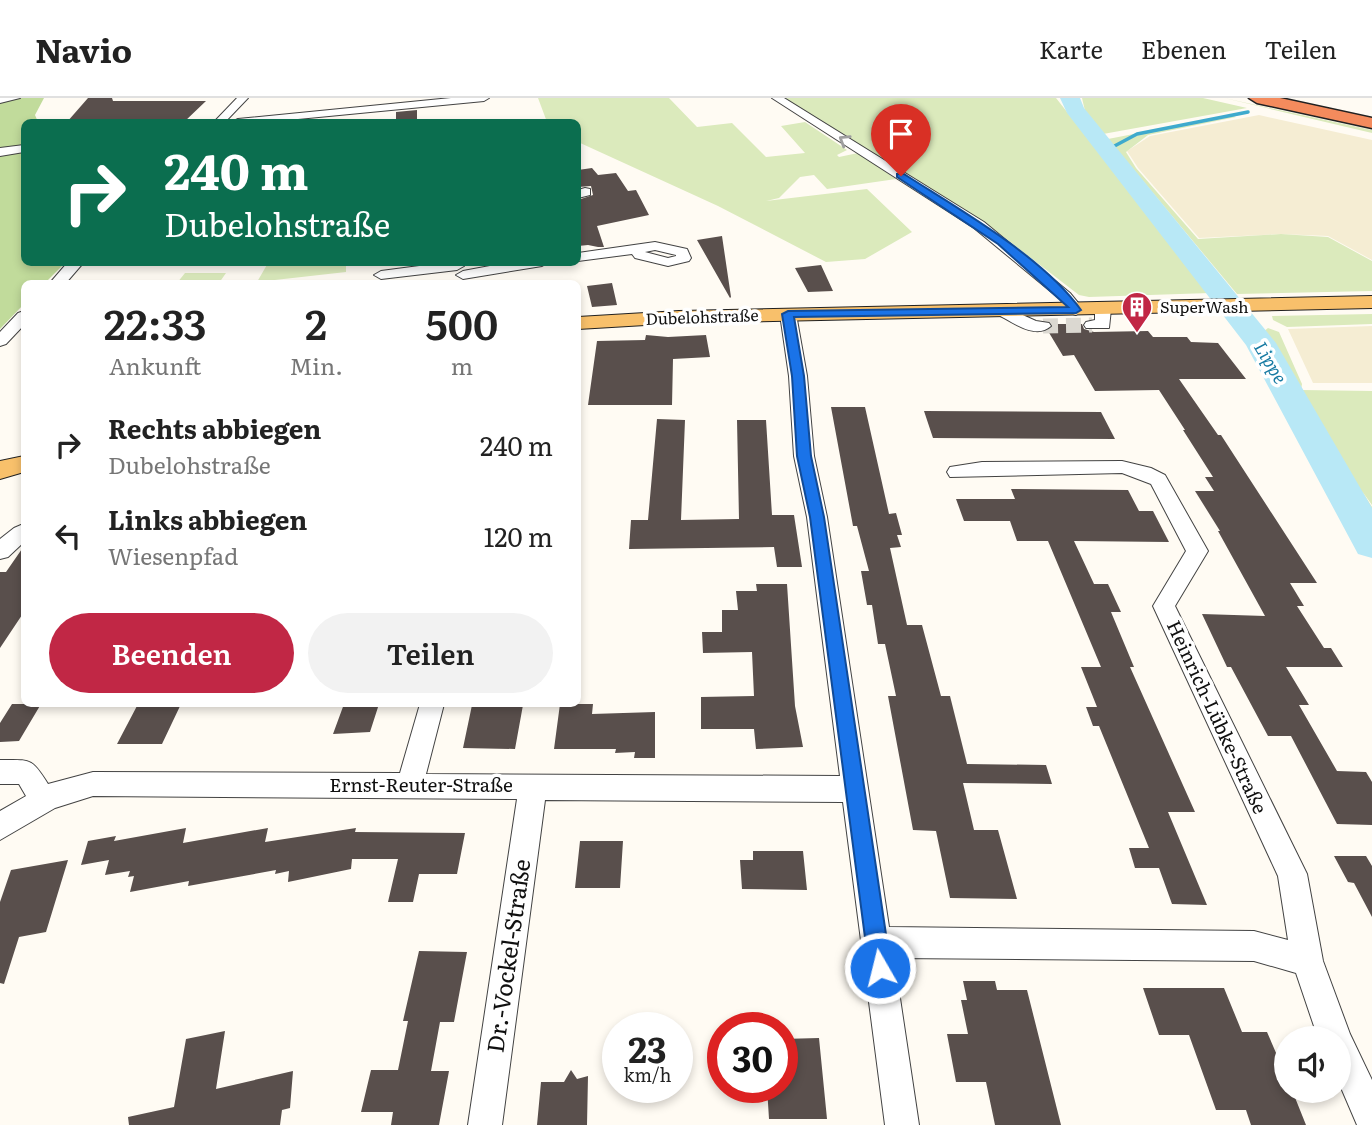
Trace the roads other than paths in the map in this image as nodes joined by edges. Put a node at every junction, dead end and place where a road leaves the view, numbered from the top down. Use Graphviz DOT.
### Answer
graph roads {
  1 [pos="15,98"];
  2 [pos="243,98"];
  3 [pos="484,98"];
  4 [pos="777,98"];
  5 [pos="1257,98"];
  6 [pos="0,100"];
  7 [pos="222,119"];
  8 [pos="269,119"];
  9 [pos="1372,123"];
  10 [pos="21,149"];
  11 [pos="0,152"];
  12 [pos="636,248"];
  13 [pos="581,257"];
  14 [pos="73,266"];
  15 [pos="509,266"];
  16 [pos="460,272"];
  17 [pos="381,275"];
  18 [pos="60,280"];
  19 [pos="1372,302"];
  20 [pos="1076,310"];
  21 [pos="1003,311"];
  22 [pos="788,314"];
  23 [pos="21,319"];
  24 [pos="581,323"];
  25 [pos="1041,329"];
  26 [pos="0,341"];
  27 [pos="21,465"];
  28 [pos="0,470"];
  29 [pos="957,472"];
  30 [pos="21,533"];
  31 [pos="0,551"];
  32 [pos="431,707"];
  33 [pos="0,772"];
  34 [pos="410,785"];
  35 [pos="533,786"];
  36 [pos="854,789"];
  37 [pos="43,800"];
  38 [pos="0,827"];
  39 [pos="876,942"];
  40 [pos="1307,961"];
  41 [pos="1331,1026"];
  42 [pos="1351,1072"];
  43 [pos="1372,1118"];
  44 [pos="485,1125"];
  45 [pos="902,1125"];
  1 -- 6 [label="street"];
  2 -- 7 [label="street"];
  3 -- 8 [label="street"];
  20 -- 4 [label="street, one-way"];
  5 -- 9 [label="highway"];
  10 -- 11 [label="street"];
  12 -- 13 [label="street"];
  14 -- 18 [label="street"];
  15 -- 16 [label="street"];
  16 -- 17 [label="street"];
  19 -- 20 [label="main road, Dubelohstraße"];
  20 -- 21 [label="main road, Dubelohstraße"];
  21 -- 22 [label="main road, Dubelohstraße"];
  21 -- 25 [label="street"];
  22 -- 24 [label="main road, Dubelohstraße"];
  22 -- 36 [label="street"];
  23 -- 26 [label="street"];
  27 -- 28 [label="main road"];
  29 -- 40 [label="street, Heinrich-Lübke-Straße"];
  30 -- 31 [label="street"];
  32 -- 34 [label="street"];
  33 -- 37 [label="street"];
  34 -- 35 [label="street, Ernst-Reuter-Straße"];
  34 -- 37 [label="street, Ernst-Reuter-Straße"];
  35 -- 36 [label="street, Ernst-Reuter-Straße"];
  35 -- 44 [label="street, Dr.-Vockel-Straße"];
  36 -- 39 [label="street"];
  37 -- 38 [label="street, Ernst-Reuter-Straße"];
  39 -- 40 [label="street"];
  39 -- 45 [label="street"];
  40 -- 41 [label="street, Heinrich-Lübke-Straße"];
  42 -- 43 [label="street"];
}
